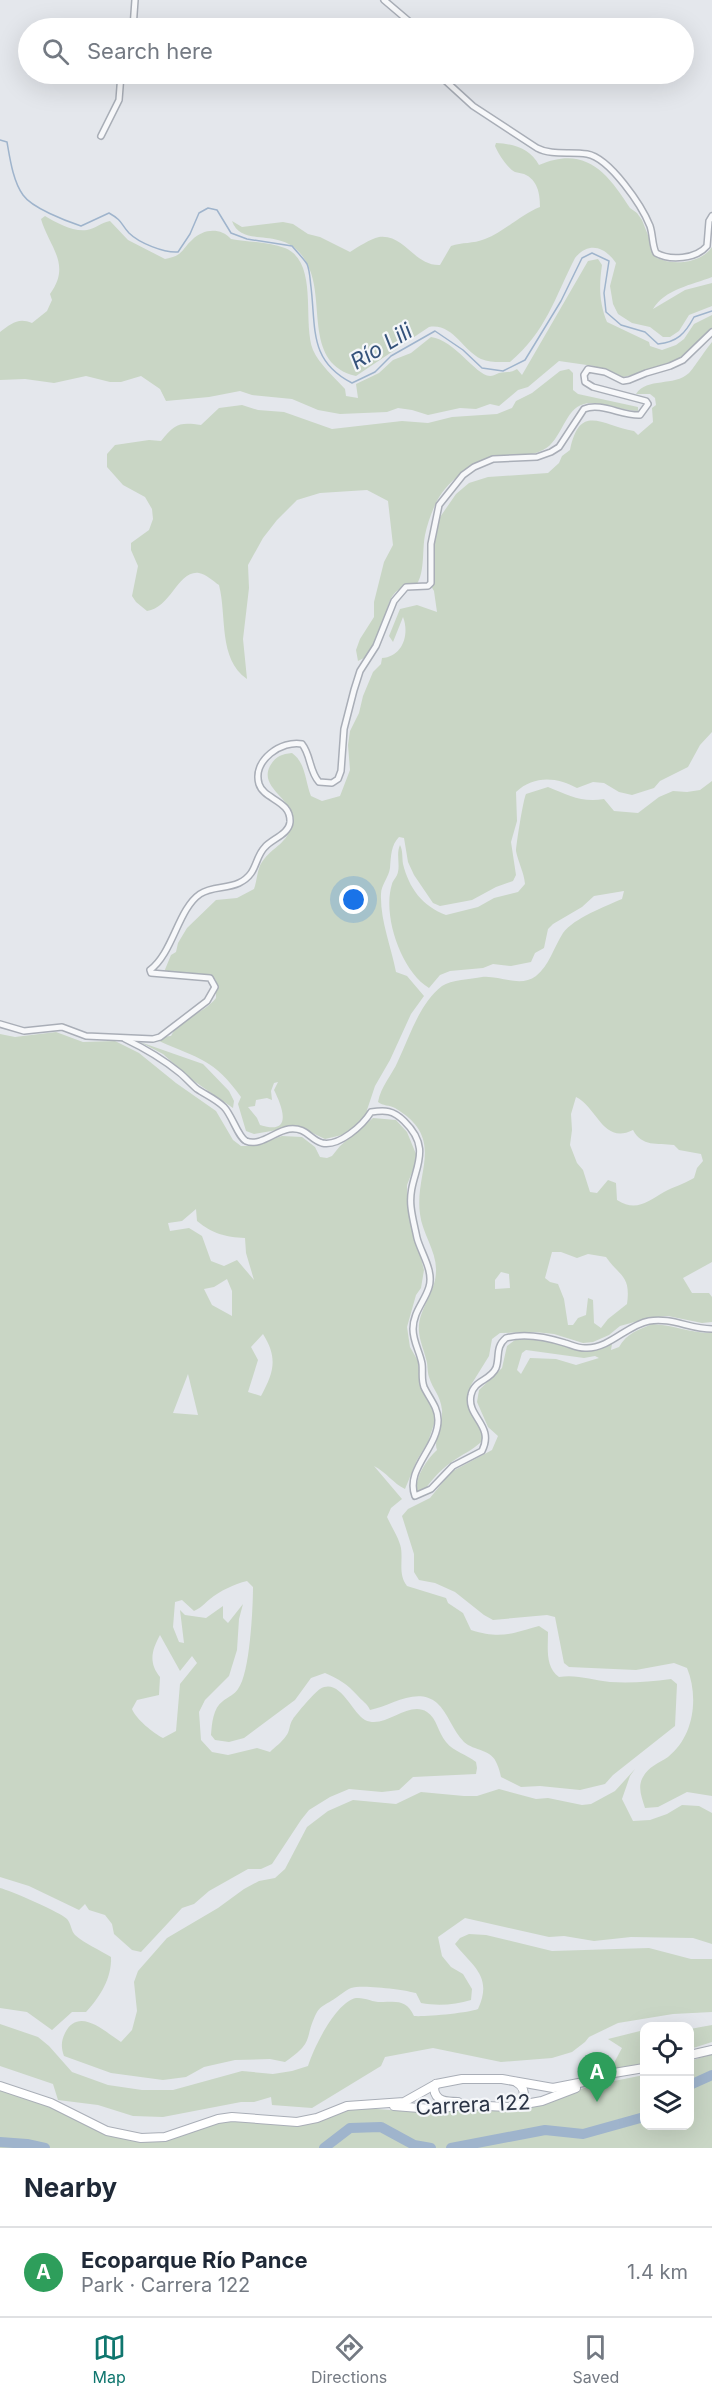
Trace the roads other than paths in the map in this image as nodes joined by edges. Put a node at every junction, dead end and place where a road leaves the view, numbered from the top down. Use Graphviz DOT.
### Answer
graph roads {
  1 [pos="135,0"];
  2 [pos="384,0"];
  3 [pos="134,18"];
  4 [pos="405,18"];
  5 [pos="120,84"];
  6 [pos="449,84"];
  7 [pos="101,136"];
  8 [pos="712,216"];
  9 [pos="712,332"];
  10 [pos="0,1024"];
  11 [pos="123,1038"];
  12 [pos="712,1329"];
  13 [pos="712,2050"];
  14 [pos="694,2054"];
  15 [pos="640,2068"];
  16 [pos="594,2080"];
  17 [pos="515,2082"];
  18 [pos="436,2084"];
  19 [pos="0,2086"];
  20 [pos="383,2104"];
  21 [pos="484,2106"];
  22 [pos="508,2107"];
  1 -- 3 [label="street"];
  2 -- 4 [label="street"];
  5 -- 7 [label="street"];
  6 -- 8 [label="street"];
  9 -- 11 [label="street"];
  10 -- 11 [label="street"];
  11 -- 12 [label="street"];
  13 -- 14 [label="street"];
  15 -- 16 [label="street, Carrera 122"];
  16 -- 17 [label="street, Carrera 122"];
  16 -- 22 [label="street, Carrera 122"];
  17 -- 18 [label="street, Carrera 122"];
  17 -- 22 [label="street"];
  18 -- 20 [label="street, Carrera 122"];
  18 -- 21 [label="street"];
  19 -- 20 [label="street, Carrera 122"];
  20 -- 21 [label="street, Carrera 122"];
  21 -- 22 [label="street, Carrera 122"];
}
